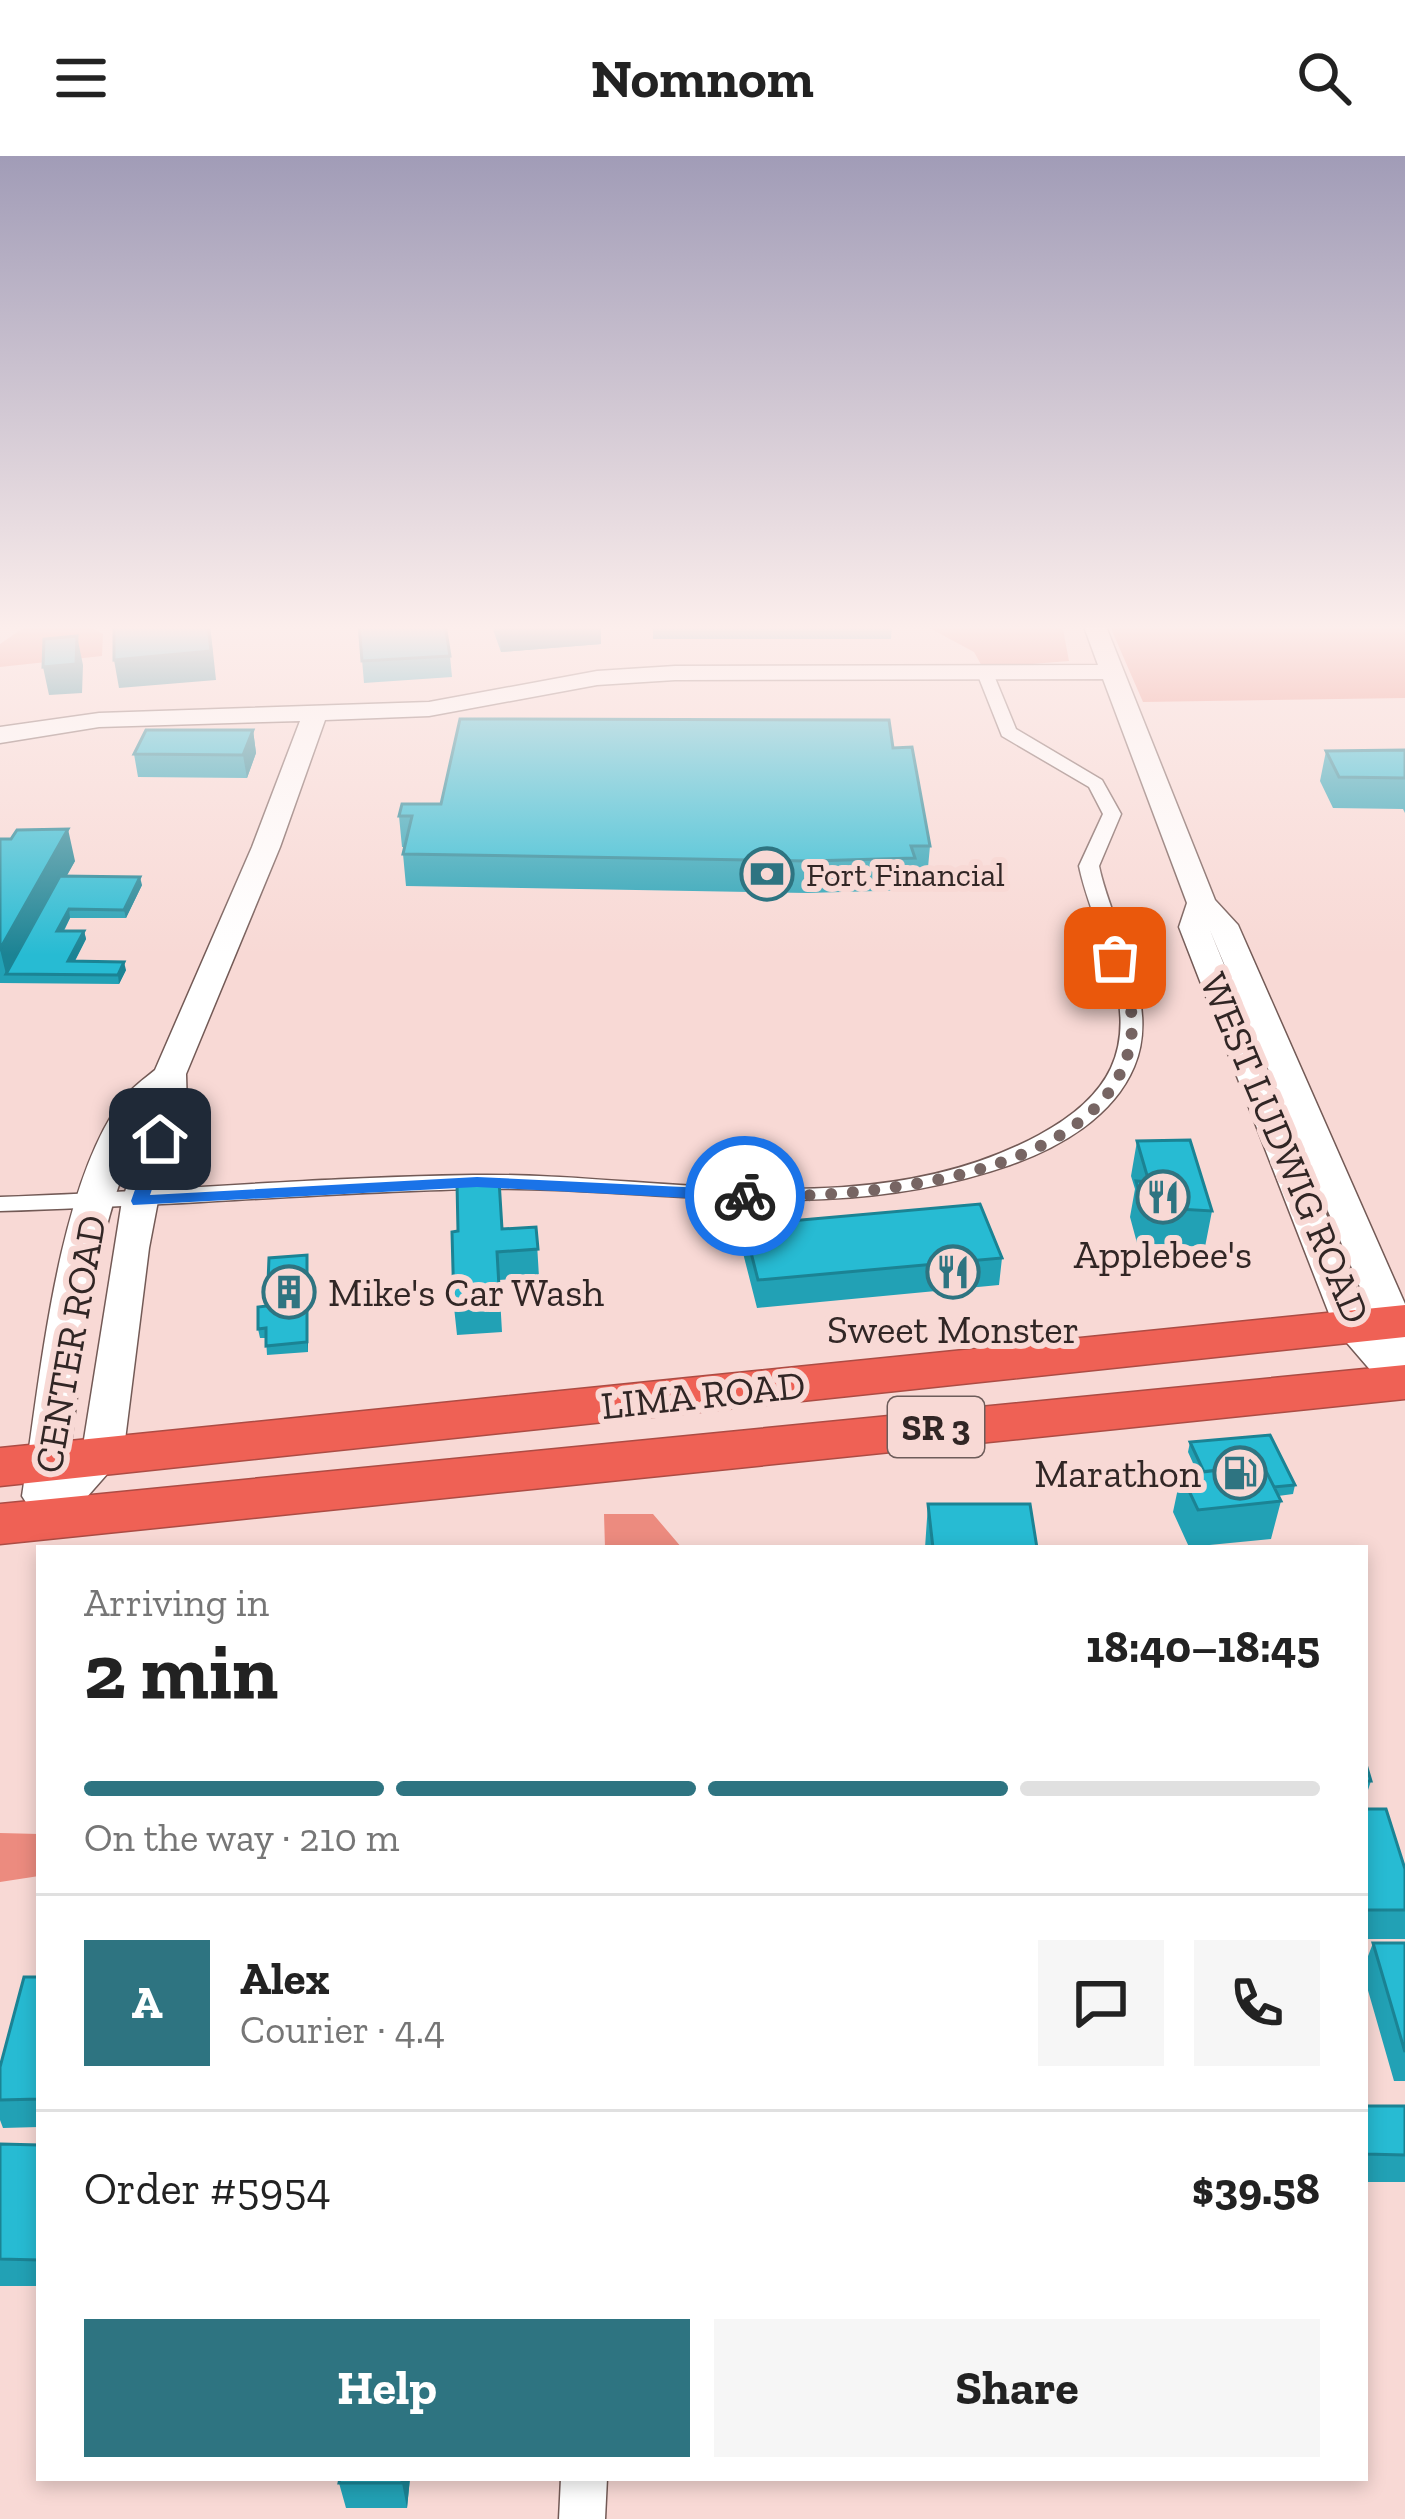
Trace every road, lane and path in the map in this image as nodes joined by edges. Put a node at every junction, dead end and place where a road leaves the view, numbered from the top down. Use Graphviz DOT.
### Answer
graph roads {
  1 [pos="307,734"];
  2 [pos="1011,734"];
  3 [pos="1136,734"];
  4 [pos="170,1074"];
  5 [pos="140,1201"];
  6 [pos="94,1202"];
  7 [pos="0,1204"];
  8 [pos="1384,1324"];
  9 [pos="1405,1383"];
  10 [pos="103,1456"];
  11 [pos="23,1465"];
  12 [pos="21,1522"];
  13 [pos="584,2481"];
  14 [pos="582,2519"];
  1 -- 4 [label="street, CENTER ROAD"];
  2 -- 5 [label="street"];
  3 -- 8 [label="street, WEST LUDWIG ROAD"];
  4 -- 5 [label="street, CENTER ROAD"];
  4 -- 6 [label="street, CENTER ROAD"];
  5 -- 6 [label="street"];
  5 -- 10 [label="street, CENTER ROAD"];
  6 -- 7 [label="street"];
  6 -- 11 [label="street, CENTER ROAD"];
  8 -- 9 [label="street, WEST LUDWIG ROAD"];
  8 -- 10 [label="highway, LIMA ROAD / SR 3"];
  9 -- 12 [label="highway, LIMA ROAD / SR 3"];
  10 -- 11 [label="highway, LIMA ROAD / SR 3"];
  10 -- 12 [label="street, CENTER ROAD"];
  11 -- 12 [label="street, CENTER ROAD"];
  13 -- 14 [label="street"];
}
